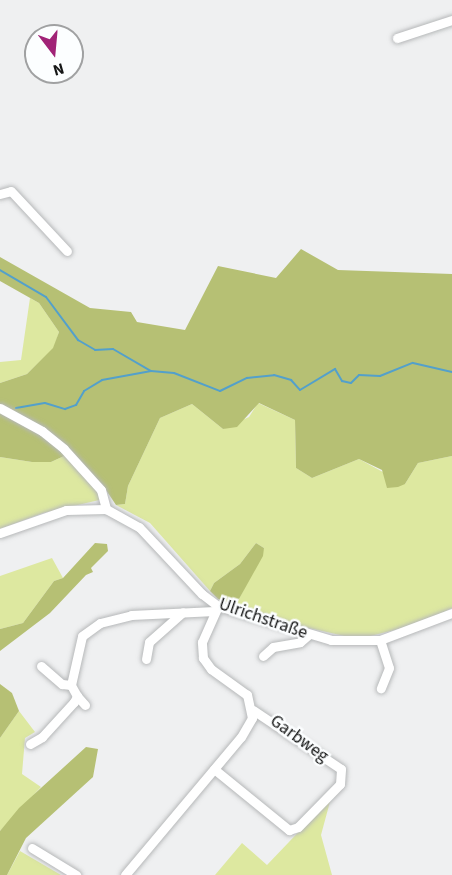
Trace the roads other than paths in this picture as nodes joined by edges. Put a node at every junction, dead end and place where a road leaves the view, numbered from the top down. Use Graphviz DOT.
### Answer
graph roads {
  1 [pos="452,20"];
  2 [pos="397,38"];
  3 [pos="0,194"];
  4 [pos="67,251"];
  5 [pos="0,408"];
  6 [pos="106,508"];
  7 [pos="0,532"];
  8 [pos="217,608"];
  9 [pos="183,612"];
  10 [pos="452,613"];
  11 [pos="308,635"];
  12 [pos="380,640"];
  13 [pos="262,656"];
  14 [pos="146,659"];
  15 [pos="41,666"];
  16 [pos="70,685"];
  17 [pos="381,688"];
  18 [pos="77,696"];
  19 [pos="85,705"];
  20 [pos="253,710"];
  21 [pos="30,744"];
  22 [pos="214,769"];
  23 [pos="32,848"];
  24 [pos="76,875"];
  25 [pos="125,875"];
  1 -- 2 [label="street"];
  3 -- 4 [label="street"];
  5 -- 6 [label="street"];
  6 -- 7 [label="street"];
  6 -- 8 [label="street, Ulrichstraße"];
  8 -- 9 [label="street"];
  8 -- 11 [label="street, Ulrichstraße"];
  8 -- 20 [label="street, Garbweg"];
  9 -- 14 [label="street"];
  9 -- 16 [label="street"];
  10 -- 12 [label="street, Ulrichstraße"];
  11 -- 12 [label="street, Ulrichstraße"];
  11 -- 13 [label="street"];
  12 -- 17 [label="street"];
  15 -- 16 [label="street"];
  16 -- 18 [label="street"];
  18 -- 19 [label="street"];
  18 -- 21 [label="street"];
  20 -- 22 [label="street, Garbweg"];
  20 -- 22 [label="street, Garbweg"];
  22 -- 25 [label="street, Garbweg"];
  23 -- 24 [label="street"];
}
